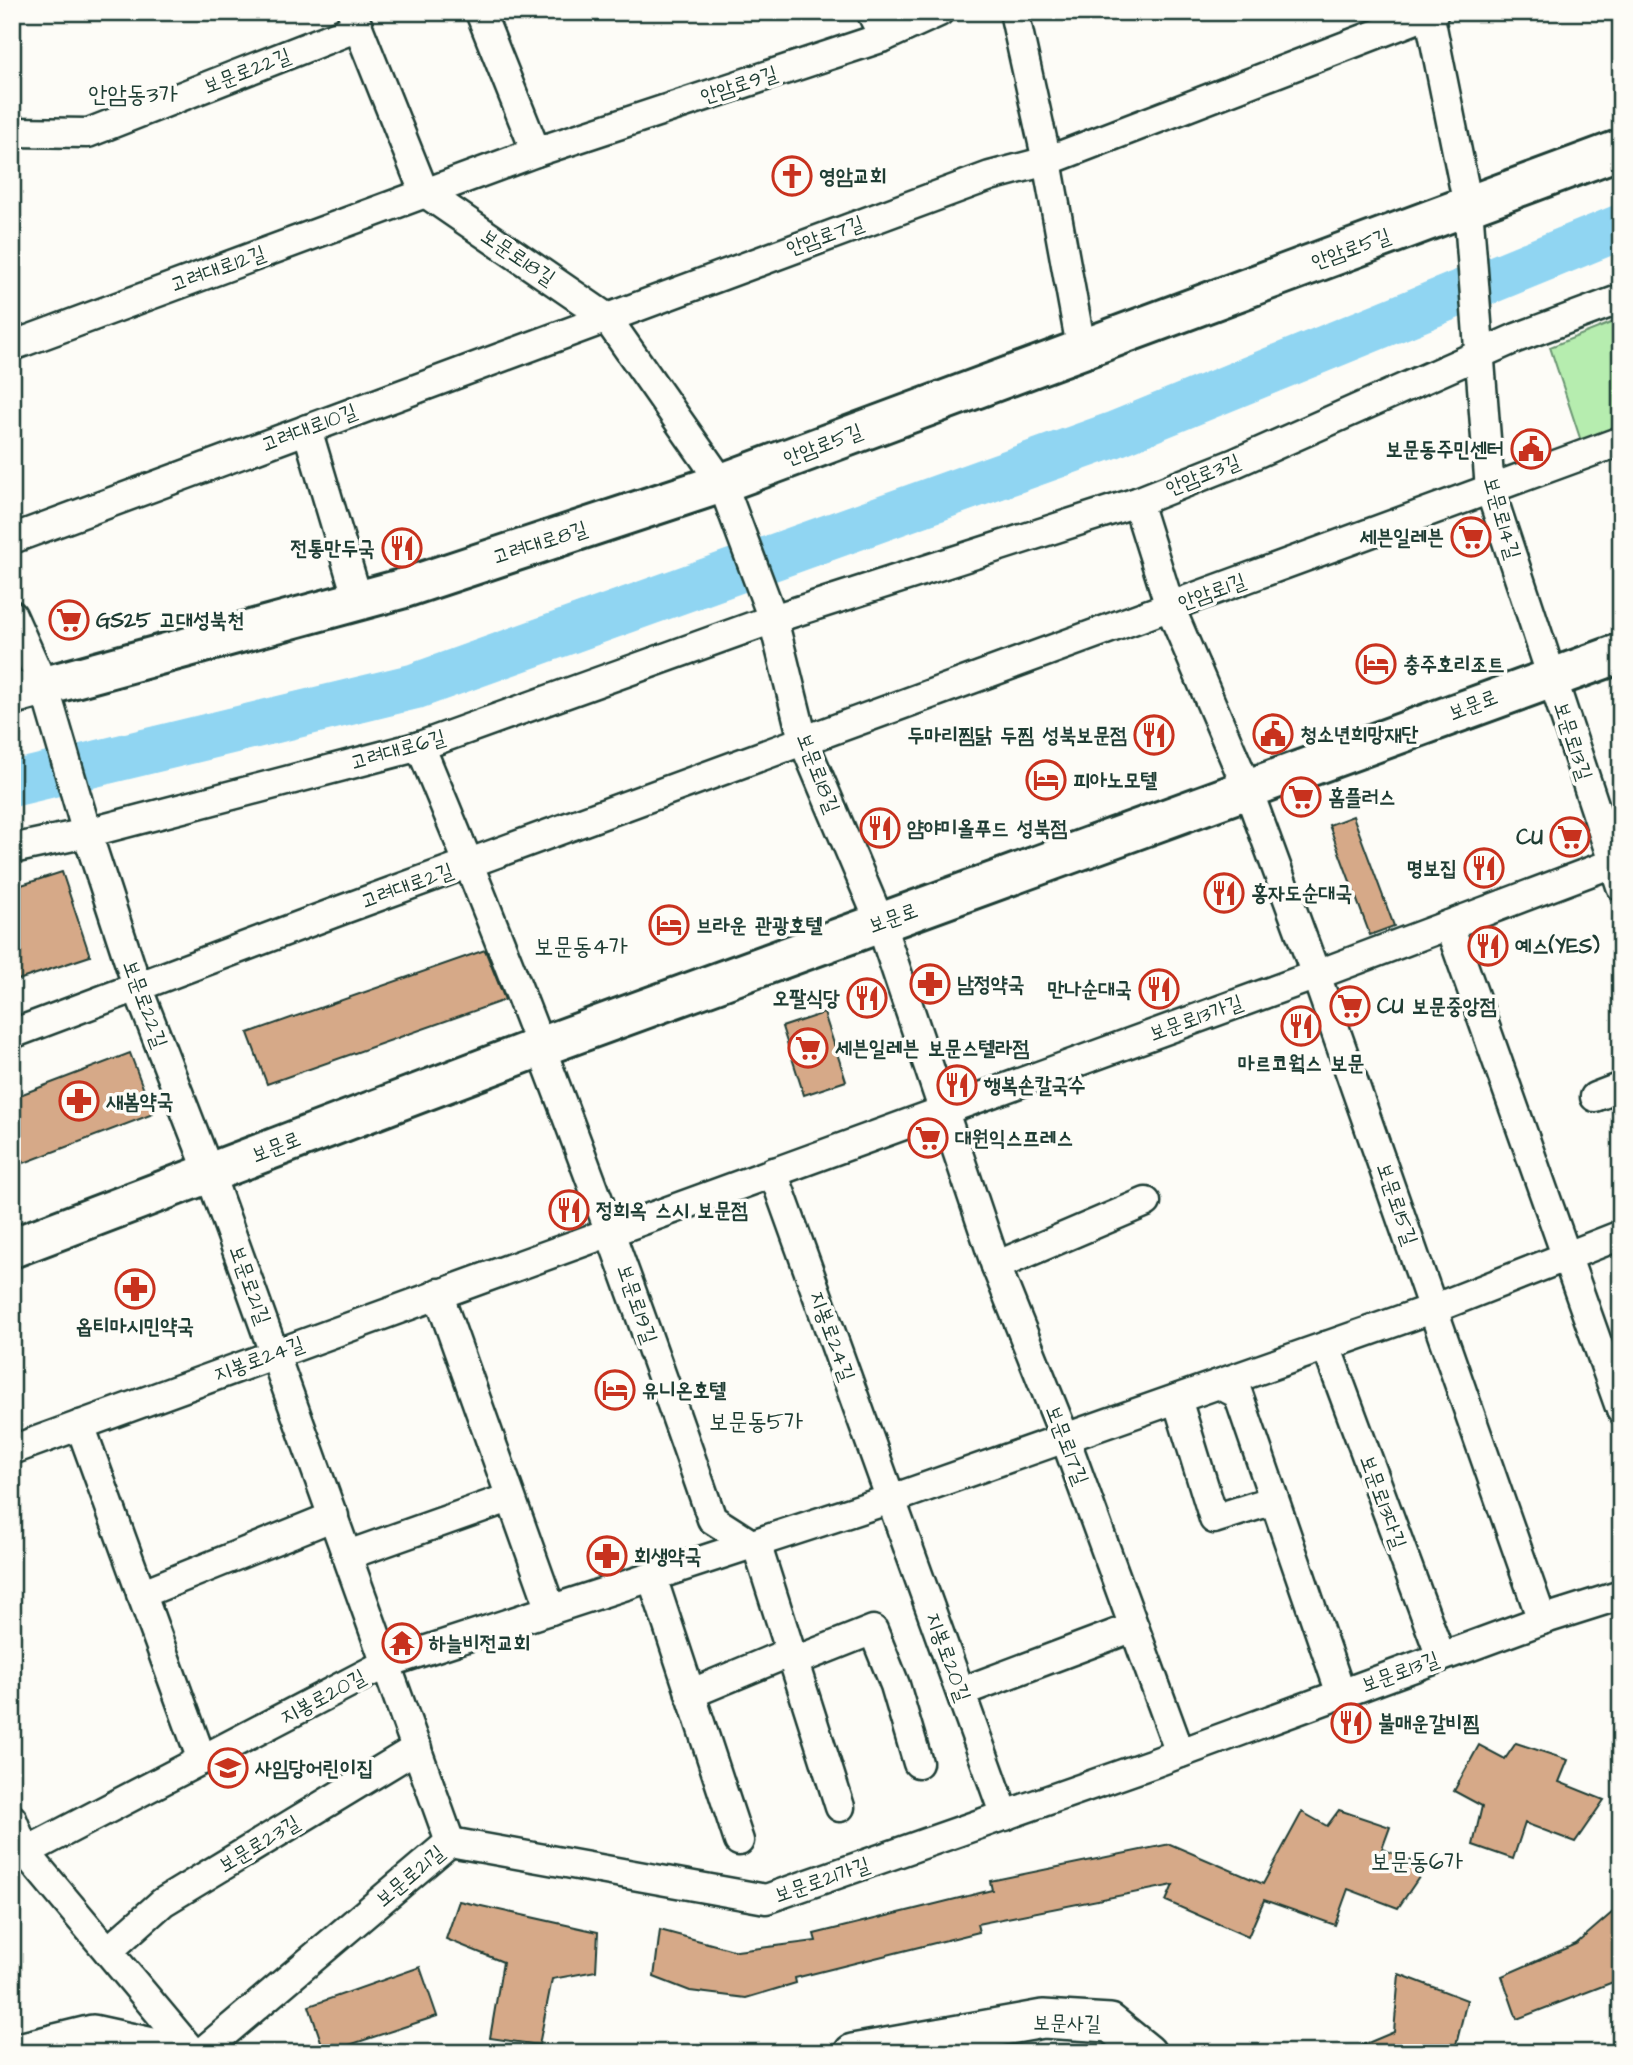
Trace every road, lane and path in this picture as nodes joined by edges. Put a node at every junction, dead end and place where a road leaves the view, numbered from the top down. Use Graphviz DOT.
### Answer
graph roads {
  1 [pos="480,12"];
  2 [pos="871,12"];
  3 [pos="939,12"];
  4 [pos="1014,12"];
  5 [pos="1431,13"];
  6 [pos="355,20"];
  7 [pos="884,37"];
  8 [pos="12,132"];
  9 [pos="1621,149"];
  10 [pos="536,152"];
  11 [pos="1046,161"];
  12 [pos="424,192"];
  13 [pos="1468,206"];
  14 [pos="1621,299"];
  15 [pos="606,317"];
  16 [pos="12,346"];
  17 [pos="1081,347"];
  18 [pos="1480,355"];
  19 [pos="307,429"];
  20 [pos="1621,442"];
  21 [pos="722,483"];
  22 [pos="1490,490"];
  23 [pos="1137,502"];
  24 [pos="12,539"];
  25 [pos="358,600"];
  26 [pos="1170,607"];
  27 [pos="12,615"];
  28 [pos="773,619"];
  29 [pos="1621,653"];
  30 [pos="1552,676"];
  31 [pos="29,692"];
  32 [pos="803,740"];
  33 [pos="421,746"];
  34 [pos="1248,790"];
  35 [pos="87,833"];
  36 [pos="12,849"];
  37 [pos="470,863"];
  38 [pos="1618,870"];
  39 [pos="880,922"];
  40 [pos="1448,925"];
  41 [pos="1315,975"];
  42 [pos="138,989"];
  43 [pos="12,1034"];
  44 [pos="540,1047"];
  45 [pos="1621,1087"];
  46 [pos="1595,1097"];
  47 [pos="944,1110"];
  48 [pos="209,1172"];
  49 [pos="773,1172"];
  50 [pos="1146,1202"];
  51 [pos="612,1231"];
  52 [pos="1621,1235"];
  53 [pos="12,1248"];
  54 [pos="1567,1255"];
  55 [pos="996,1266"];
  56 [pos="438,1293"];
  57 [pos="1434,1308"];
  58 [pos="1326,1346"];
  59 [pos="275,1353"];
  60 [pos="1219,1384"];
  61 [pos="1177,1399"];
  62 [pos="1621,1410"];
  63 [pos="79,1425"];
  64 [pos="1065,1438"];
  65 [pos="12,1450"];
  66 [pos="509,1498"];
  67 [pos="891,1499"];
  68 [pos="1274,1500"];
  69 [pos="334,1516"];
  70 [pos="754,1544"];
  71 [pos="348,1555"];
  72 [pos="652,1577"];
  73 [pos="141,1594"];
  74 [pos="1621,1595"];
  75 [pos="551,1610"];
  76 [pos="1542,1620"];
  77 [pos="1134,1627"];
  78 [pos="790,1656"];
  79 [pos="1441,1657"];
  80 [pos="387,1663"];
  81 [pos="961,1692"];
  82 [pos="690,1694"];
  83 [pos="1341,1694"];
  84 [pos="417,1748"];
  85 [pos="1180,1754"];
  86 [pos="202,1760"];
  87 [pos="918,1763"];
  88 [pos="840,1807"];
  89 [pos="1005,1816"];
  90 [pos="12,1819"];
  91 [pos="739,1841"];
  92 [pos="450,1842"];
  93 [pos="19,1856"];
  94 [pos="108,1951"];
  95 [pos="15,2053"];
  96 [pos="180,2053"];
  97 [pos="193,2053"];
  98 [pos="201,2053"];
  99 [pos="853,2053"];
  100 [pos="1147,2053"];
  1 -- 10 [label="street"];
  2 -- 7 [label="street"];
  3 -- 7 [label="street, 안암로9길"];
  4 -- 11 [label="street"];
  5 -- 11 [label="street, 안암로7길"];
  5 -- 13 [label="street"];
  6 -- 8 [label="street, 보문로22길"];
  6 -- 12 [label="street"];
  7 -- 10 [label="street, 안암로9길"];
  9 -- 13 [label="main road, 안암로5길"];
  10 -- 12 [label="street, 안암로9길"];
  11 -- 15 [label="street, 안암로7길"];
  11 -- 17 [label="street"];
  12 -- 15 [label="street, 보문로18길"];
  12 -- 16 [label="street, 고려대로12길"];
  13 -- 17 [label="main road, 안암로5길"];
  13 -- 18 [label="street, 보문로14길"];
  14 -- 18 [label="street, 안암로3길"];
  15 -- 19 [label="street, 고려대로10길"];
  15 -- 21 [label="street, 보문로18길"];
  17 -- 21 [label="main road, 안암로5길"];
  18 -- 22 [label="street, 보문로14길"];
  18 -- 23 [label="street, 안암로3길"];
  19 -- 24 [label="street, 고려대로10길"];
  19 -- 25 [label="street"];
  20 -- 22 [label="street, 안암로1길"];
  21 -- 25 [label="main road, 고려대로8길"];
  21 -- 28 [label="street, 보문로18길"];
  22 -- 26 [label="street, 안암로1길"];
  22 -- 30 [label="street, 보문로14길"];
  23 -- 26 [label="street"];
  23 -- 28 [label="street, 안암로3길"];
  25 -- 31 [label="main road, 고려대로8길"];
  26 -- 32 [label="street, 안암로1길"];
  26 -- 34 [label="street"];
  27 -- 31 [label="street"];
  28 -- 32 [label="street, 보문로18길"];
  28 -- 33 [label="street, 고려대로6길"];
  29 -- 30 [label="main road, 보문로"];
  30 -- 34 [label="main road, 보문로"];
  30 -- 38 [label="street, 보문로13길"];
  31 -- 35 [label="street, 보문로22길"];
  32 -- 37 [label="street, 고려대로2길"];
  32 -- 39 [label="street, 보문로18길"];
  33 -- 35 [label="street, 고려대로6길"];
  33 -- 37 [label="street"];
  34 -- 39 [label="main road, 보문로"];
  34 -- 41 [label="street, 보문로15길"];
  35 -- 36 [label="street, 고려대로6길"];
  35 -- 42 [label="street, 보문로22길"];
  37 -- 42 [label="street, 고려대로2길"];
  37 -- 44 [label="street"];
  38 -- 40 [label="street, 보문로13가길"];
  39 -- 44 [label="main road, 보문로"];
  39 -- 47 [label="street, 보문로17길"];
  40 -- 41 [label="street, 보문로13가길"];
  40 -- 54 [label="street"];
  41 -- 47 [label="street, 보문로13가길"];
  41 -- 57 [label="street, 보문로15길"];
  42 -- 43 [label="street, 고려대로2길"];
  42 -- 48 [label="street, 보문로22길"];
  44 -- 48 [label="main road, 보문로"];
  44 -- 51 [label="street, 보문로19길"];
  45 -- 46 [label="street"];
  47 -- 49 [label="street, 지봉로24길"];
  47 -- 55 [label="street, 보문로17길"];
  48 -- 53 [label="main road, 보문로"];
  48 -- 59 [label="street, 보문로21길"];
  49 -- 51 [label="street, 지봉로24길"];
  49 -- 67 [label="street, 지봉로24길"];
  50 -- 55 [label="street"];
  51 -- 56 [label="street, 지봉로24길"];
  51 -- 70 [label="street, 보문로19길"];
  52 -- 54 [label="street"];
  54 -- 57 [label="street"];
  54 -- 62 [label="street"];
  55 -- 64 [label="street, 보문로17길"];
  56 -- 59 [label="street, 지봉로24길"];
  56 -- 66 [label="street"];
  57 -- 58 [label="street"];
  57 -- 76 [label="street, 보문로15길"];
  58 -- 60 [label="street"];
  58 -- 79 [label="street, 보문로13다길"];
  59 -- 63 [label="street, 지봉로24길"];
  59 -- 69 [label="street, 보문로21길"];
  60 -- 61 [label="street"];
  60 -- 68 [label="street"];
  61 -- 64 [label="street"];
  61 -- 68 [label="street"];
  63 -- 65 [label="street, 지봉로24길"];
  63 -- 73 [label="street"];
  64 -- 67 [label="street, 지봉로20길"];
  64 -- 77 [label="street, 보문로17길"];
  66 -- 71 [label="street"];
  66 -- 75 [label="street"];
  67 -- 70 [label="street, 지봉로20길"];
  67 -- 81 [label="street, 지봉로20길"];
  68 -- 83 [label="street"];
  69 -- 71 [label="street, 보문로21길"];
  69 -- 73 [label="street"];
  70 -- 72 [label="street, 지봉로20길"];
  70 -- 78 [label="street"];
  71 -- 80 [label="street, 보문로21길"];
  72 -- 75 [label="street, 지봉로20길"];
  72 -- 82 [label="street"];
  73 -- 86 [label="street"];
  74 -- 76 [label="street, 보문로13길"];
  75 -- 80 [label="street, 지봉로20길"];
  76 -- 79 [label="street, 보문로13길"];
  77 -- 81 [label="street"];
  77 -- 85 [label="street, 보문로17길"];
  78 -- 82 [label="street"];
  78 -- 87 [label="street"];
  78 -- 88 [label="street"];
  79 -- 83 [label="street, 보문로13길"];
  80 -- 84 [label="street, 보문로21길"];
  80 -- 86 [label="street, 지봉로20길"];
  81 -- 89 [label="street, 지봉로20길"];
  82 -- 91 [label="street"];
  83 -- 85 [label="street, 보문로13길"];
  84 -- 92 [label="street, 보문로21길"];
  84 -- 94 [label="street, 보문로23길"];
  85 -- 89 [label="street, 보문로21가길"];
  86 -- 93 [label="street, 지봉로20길"];
  89 -- 92 [label="street, 보문로21가길"];
  90 -- 93 [label="street"];
  92 -- 98 [label="street, 보문로21길"];
  93 -- 94 [label="street"];
  94 -- 97 [label="street"];
  95 -- 96 [label="street"];
  99 -- 100 [label="street, 보문사길"];
}
